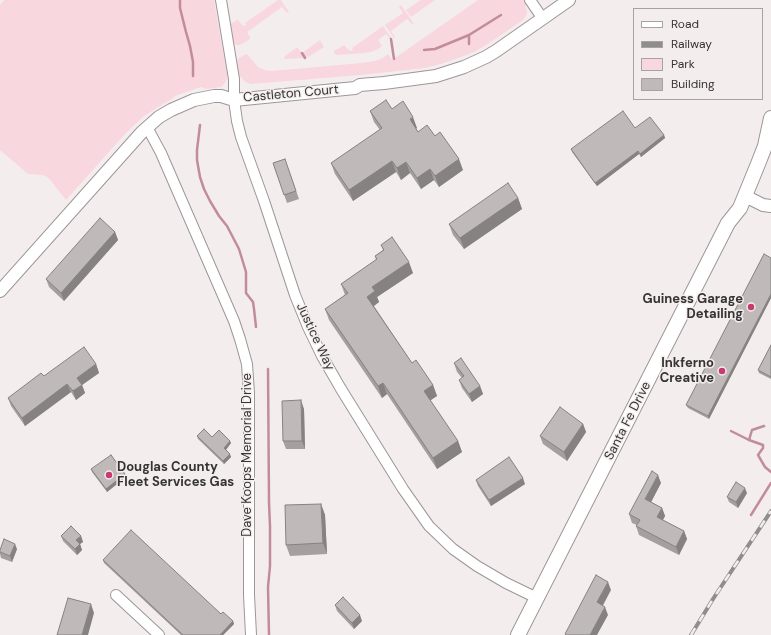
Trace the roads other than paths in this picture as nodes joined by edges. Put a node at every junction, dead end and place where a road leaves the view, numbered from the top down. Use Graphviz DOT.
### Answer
graph roads {
  1 [pos="221,0"];
  2 [pos="530,0"];
  3 [pos="570,0"];
  4 [pos="543,18"];
  5 [pos="234,100"];
  6 [pos="771,118"];
  7 [pos="147,127"];
  8 [pos="745,196"];
  9 [pos="771,206"];
  10 [pos="0,291"];
  11 [pos="116,594"];
  12 [pos="537,598"];
  13 [pos="159,635"];
  14 [pos="250,635"];
  15 [pos="518,635"];
  1 -- 5 [label="street, Justice Way"];
  2 -- 4 [label="street"];
  3 -- 4 [label="street, Castleton Court"];
  4 -- 5 [label="street, Castleton Court"];
  5 -- 7 [label="street, Castleton Court"];
  5 -- 12 [label="street, Justice Way"];
  6 -- 8 [label="main road, Santa Fe Drive"];
  7 -- 10 [label="street, Castleton Court"];
  7 -- 14 [label="street, Dave Koops Memorial Drive"];
  8 -- 9 [label="street"];
  8 -- 12 [label="main road, Santa Fe Drive"];
  11 -- 13 [label="street"];
  12 -- 15 [label="main road, Santa Fe Drive"];
}
